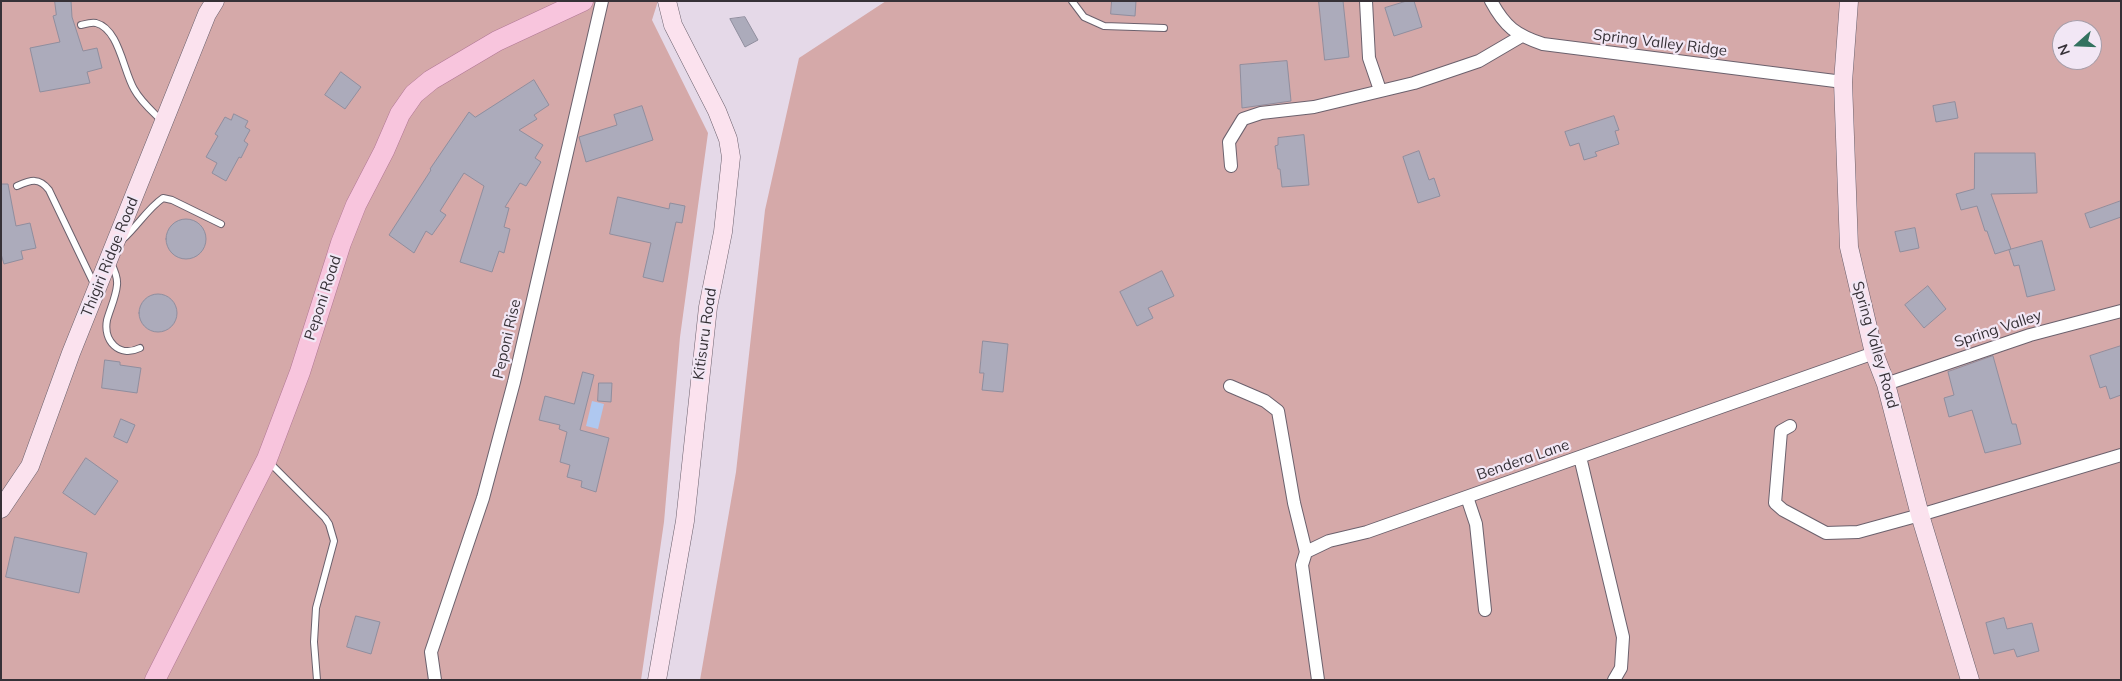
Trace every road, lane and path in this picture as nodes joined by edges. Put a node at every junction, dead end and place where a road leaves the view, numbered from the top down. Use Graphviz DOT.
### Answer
graph roads {
  1 [pos="215,1"];
  2 [pos="583,1"];
  3 [pos="602,1"];
  4 [pos="668,1"];
  5 [pos="1072,1"];
  6 [pos="1366,1"];
  7 [pos="1491,1"];
  8 [pos="1849,1"];
  9 [pos="81,25"];
  10 [pos="1164,28"];
  11 [pos="1520,37"];
  12 [pos="1843,82"];
  13 [pos="1380,90"];
  14 [pos="163,122"];
  15 [pos="1231,166"];
  16 [pos="17,186"];
  17 [pos="221,224"];
  18 [pos="111,253"];
  19 [pos="97,289"];
  20 [pos="2121,311"];
  21 [pos="140,348"];
  22 [pos="1874,353"];
  23 [pos="1886,384"];
  24 [pos="1230,386"];
  25 [pos="1790,426"];
  26 [pos="2121,455"];
  27 [pos="1580,457"];
  28 [pos="267,459"];
  29 [pos="1467,496"];
  30 [pos="1,509"];
  31 [pos="1920,515"];
  32 [pos="1306,552"];
  33 [pos="1485,610"];
  34 [pos="155,680"];
  35 [pos="317,680"];
  36 [pos="435,680"];
  37 [pos="657,680"];
  38 [pos="1318,680"];
  39 [pos="1614,680"];
  40 [pos="1970,680"];
  1 -- 14 [label="street, Thigiri Ridge Road"];
  2 -- 28 [label="main road, Peponi Road"];
  3 -- 36 [label="street, Peponi Rise"];
  4 -- 37 [label="street, Kitisuru Road"];
  5 -- 10 [label="lane"];
  6 -- 13 [label="street"];
  7 -- 11 [label="street, Spring Valley Ridge"];
  8 -- 12 [label="street, Spring Valley Road"];
  9 -- 14 [label="lane"];
  11 -- 12 [label="street, Spring Valley Ridge"];
  11 -- 13 [label="street"];
  12 -- 22 [label="street, Spring Valley Road"];
  13 -- 15 [label="street"];
  14 -- 18 [label="street, Thigiri Ridge Road"];
  16 -- 19 [label="lane"];
  17 -- 18 [label="lane"];
  18 -- 19 [label="street, Thigiri Ridge Road"];
  18 -- 21 [label="lane"];
  19 -- 30 [label="street, Thigiri Ridge Road"];
  20 -- 23 [label="street, Spring Valley"];
  22 -- 23 [label="street, Spring Valley Road"];
  22 -- 27 [label="street, Bendera Lane"];
  23 -- 31 [label="street, Spring Valley Road"];
  24 -- 32 [label="street"];
  25 -- 31 [label="street"];
  26 -- 31 [label="street"];
  27 -- 29 [label="street, Bendera Lane"];
  27 -- 39 [label="street"];
  28 -- 34 [label="main road, Peponi Road"];
  28 -- 35 [label="lane"];
  29 -- 32 [label="street, Bendera Lane"];
  29 -- 33 [label="street"];
  31 -- 40 [label="street, Spring Valley Road"];
  32 -- 38 [label="street"];
}
